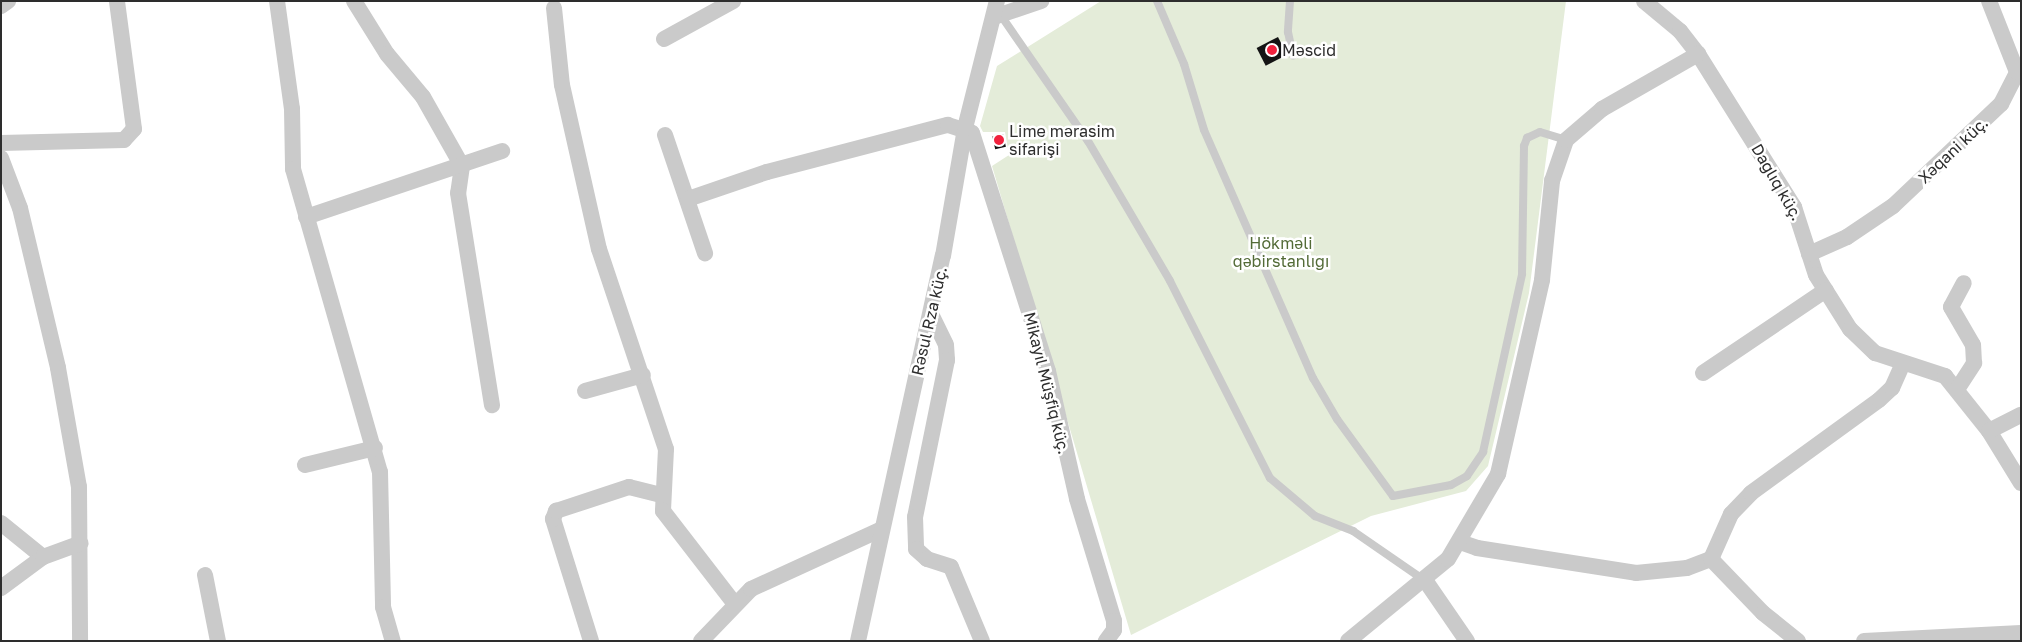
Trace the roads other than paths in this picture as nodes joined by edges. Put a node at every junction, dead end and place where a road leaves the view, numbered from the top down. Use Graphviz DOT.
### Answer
graph roads {
  1 [pos="8,1"];
  2 [pos="117,1"];
  3 [pos="277,1"];
  4 [pos="354,1"];
  5 [pos="733,1"];
  6 [pos="1041,1"];
  7 [pos="1157,1"];
  8 [pos="1290,1"];
  9 [pos="1989,1"];
  10 [pos="1650,3"];
  11 [pos="1,6"];
  12 [pos="554,8"];
  13 [pos="998,12"];
  14 [pos="664,39"];
  15 [pos="1698,54"];
  16 [pos="1293,55"];
  17 [pos="2019,72"];
  18 [pos="965,128"];
  19 [pos="665,135"];
  20 [pos="1566,140"];
  21 [pos="502,151"];
  22 [pos="1,155"];
  23 [pos="462,166"];
  24 [pos="688,198"];
  25 [pos="306,217"];
  26 [pos="705,253"];
  27 [pos="1809,254"];
  28 [pos="1964,283"];
  29 [pos="1826,290"];
  30 [pos="931,314"];
  31 [pos="1903,363"];
  32 [pos="1703,373"];
  33 [pos="643,375"];
  34 [pos="1958,388"];
  35 [pos="584,390"];
  36 [pos="492,405"];
  37 [pos="2021,415"];
  38 [pos="1989,431"];
  39 [pos="375,448"];
  40 [pos="305,465"];
  41 [pos="2021,483"];
  42 [pos="661,495"];
  43 [pos="1,523"];
  44 [pos="882,529"];
  45 [pos="1460,542"];
  46 [pos="81,543"];
  47 [pos="43,557"];
  48 [pos="1711,559"];
  49 [pos="205,575"];
  50 [pos="1425,580"];
  51 [pos="1,588"];
  52 [pos="734,603"];
  53 [pos="2013,636"];
  54 [pos="80,641"];
  55 [pos="218,641"];
  56 [pos="393,641"];
  57 [pos="592,641"];
  58 [pos="702,641"];
  59 [pos="858,641"];
  60 [pos="982,641"];
  61 [pos="1106,641"];
  62 [pos="1348,641"];
  63 [pos="1467,641"];
  64 [pos="1798,641"];
  65 [pos="1864,641"];
  1 -- 11 [label="street"];
  2 -- 22 [label="street"];
  3 -- 25 [label="street"];
  4 -- 23 [label="street"];
  5 -- 14 [label="street"];
  6 -- 13 [label="street"];
  7 -- 20 [label="lane"];
  8 -- 16 [label="lane"];
  9 -- 17 [label="street, Xəqani küç."];
  10 -- 15 [label="street, Dağlıq küç."];
  12 -- 33 [label="street"];
  13 -- 18 [label="street, Rəsul Rza küç."];
  13 -- 50 [label="lane"];
  15 -- 20 [label="street"];
  15 -- 27 [label="street, Dağlıq küç."];
  17 -- 27 [label="street, Xəqani küç."];
  18 -- 24 [label="street"];
  18 -- 30 [label="street, Rəsul Rza küç."];
  18 -- 61 [label="street, Mikayıl Müşfiq küç."];
  19 -- 24 [label="street"];
  20 -- 45 [label="street"];
  21 -- 23 [label="street"];
  22 -- 46 [label="street"];
  23 -- 25 [label="street"];
  23 -- 36 [label="street"];
  24 -- 26 [label="street"];
  25 -- 39 [label="street"];
  27 -- 29 [label="street, Dağlıq küç."];
  28 -- 34 [label="street"];
  29 -- 31 [label="street, Dağlıq küç."];
  29 -- 32 [label="street"];
  30 -- 44 [label="street, Rəsul Rza küç."];
  30 -- 60 [label="street"];
  31 -- 34 [label="street, Dağlıq küç."];
  31 -- 48 [label="street"];
  33 -- 35 [label="street"];
  33 -- 42 [label="street"];
  34 -- 38 [label="street, Dağlıq küç."];
  37 -- 38 [label="street"];
  38 -- 41 [label="street, Dağlıq küç."];
  39 -- 40 [label="street"];
  39 -- 56 [label="street"];
  42 -- 52 [label="street"];
  42 -- 57 [label="street"];
  43 -- 47 [label="street"];
  44 -- 52 [label="street"];
  44 -- 59 [label="street, Rəsul Rza küç."];
  45 -- 48 [label="street"];
  45 -- 50 [label="street"];
  46 -- 47 [label="street"];
  46 -- 54 [label="street"];
  47 -- 51 [label="street"];
  48 -- 64 [label="street"];
  49 -- 55 [label="street"];
  50 -- 62 [label="street"];
  50 -- 63 [label="street"];
  52 -- 58 [label="street"];
  53 -- 65 [label="street"];
}
